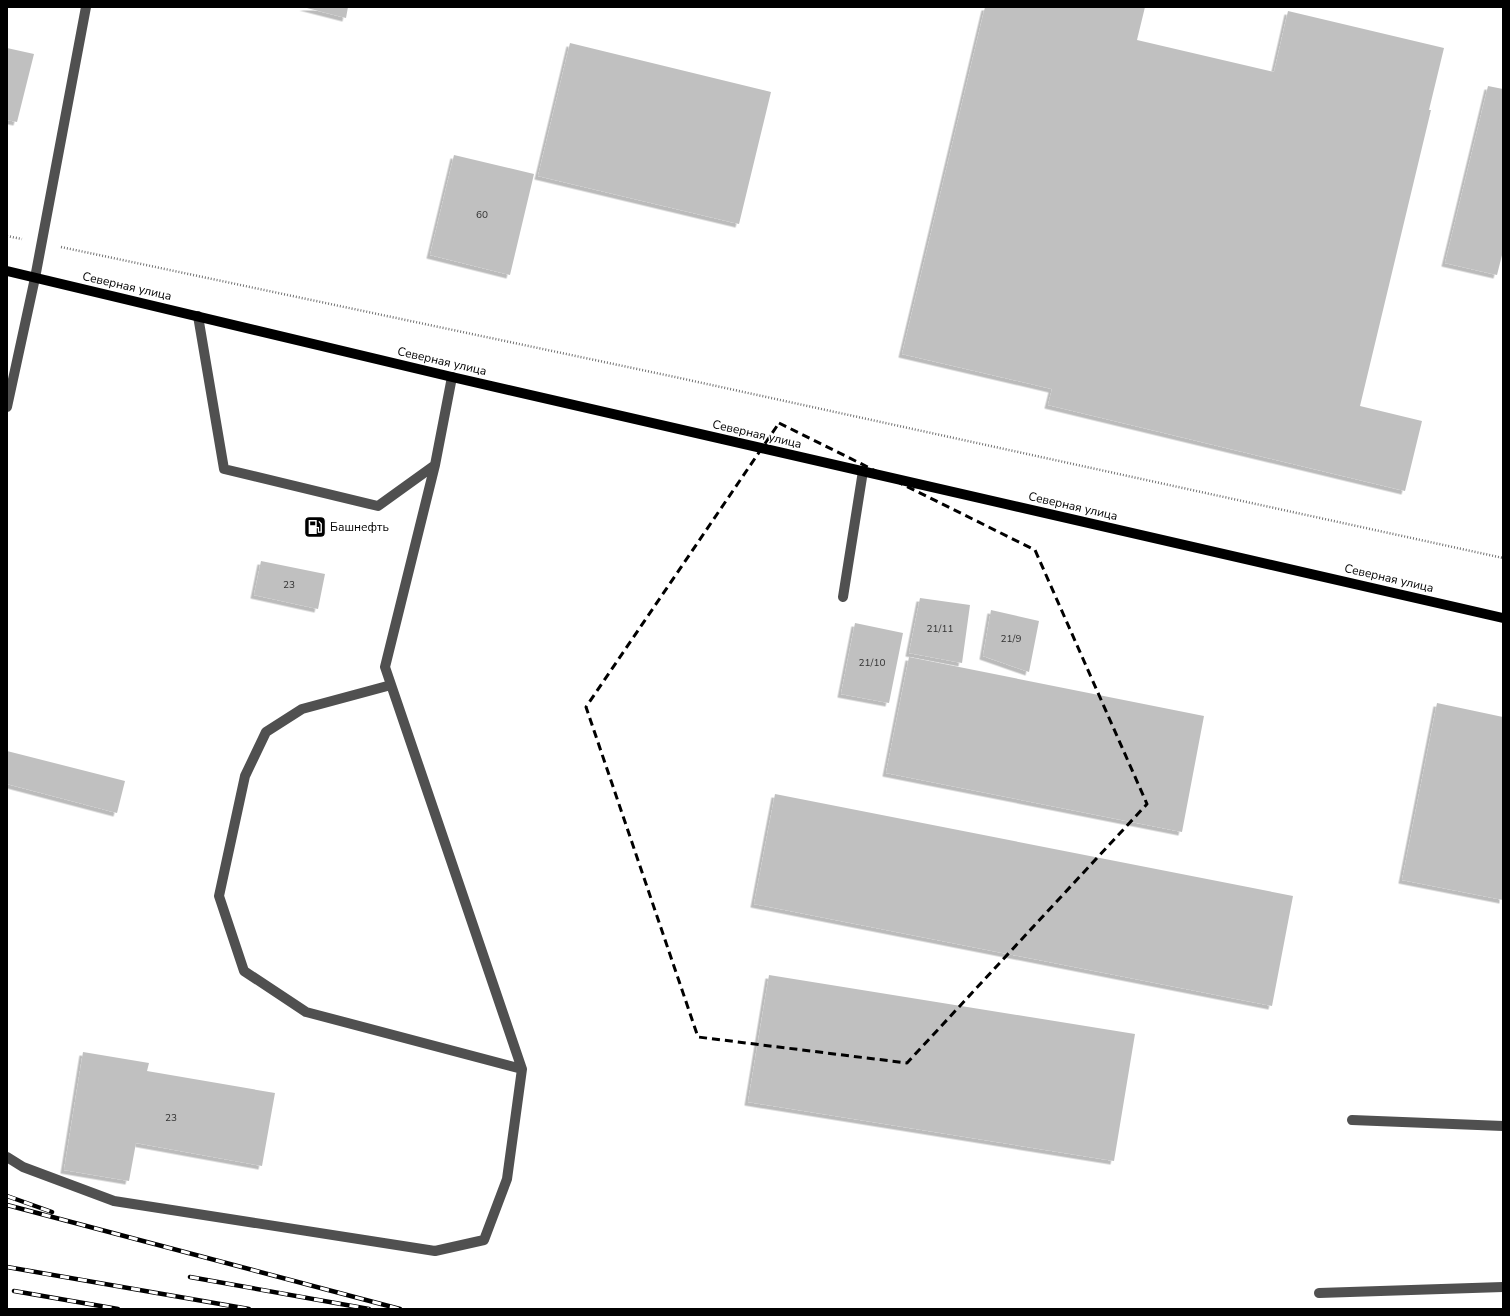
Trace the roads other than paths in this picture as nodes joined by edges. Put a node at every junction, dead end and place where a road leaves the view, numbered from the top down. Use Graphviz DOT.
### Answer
graph roads {
  1 [pos="86,7"];
  2 [pos="7,271"];
  3 [pos="35,278"];
  4 [pos="198,316"];
  5 [pos="452,377"];
  6 [pos="7,407"];
  7 [pos="435,465"];
  8 [pos="863,471"];
  9 [pos="843,597"];
  10 [pos="1503,618"];
  11 [pos="391,685"];
  12 [pos="522,1069"];
  13 [pos="1352,1120"];
  14 [pos="1503,1126"];
  15 [pos="7,1157"];
  16 [pos="1503,1286"];
  17 [pos="1319,1293"];
  1 -- 3 [label="street"];
  2 -- 3 [label="main road, Северная улица"];
  3 -- 4 [label="main road, Северная улица"];
  3 -- 6 [label="street"];
  4 -- 5 [label="main road, Северная улица"];
  4 -- 7 [label="street"];
  5 -- 7 [label="street"];
  5 -- 8 [label="main road, Северная улица"];
  7 -- 11 [label="street"];
  8 -- 9 [label="street"];
  8 -- 10 [label="main road, Северная улица"];
  11 -- 12 [label="street"];
  11 -- 12 [label="street"];
  12 -- 15 [label="street"];
  13 -- 14 [label="street"];
  16 -- 17 [label="street"];
}
